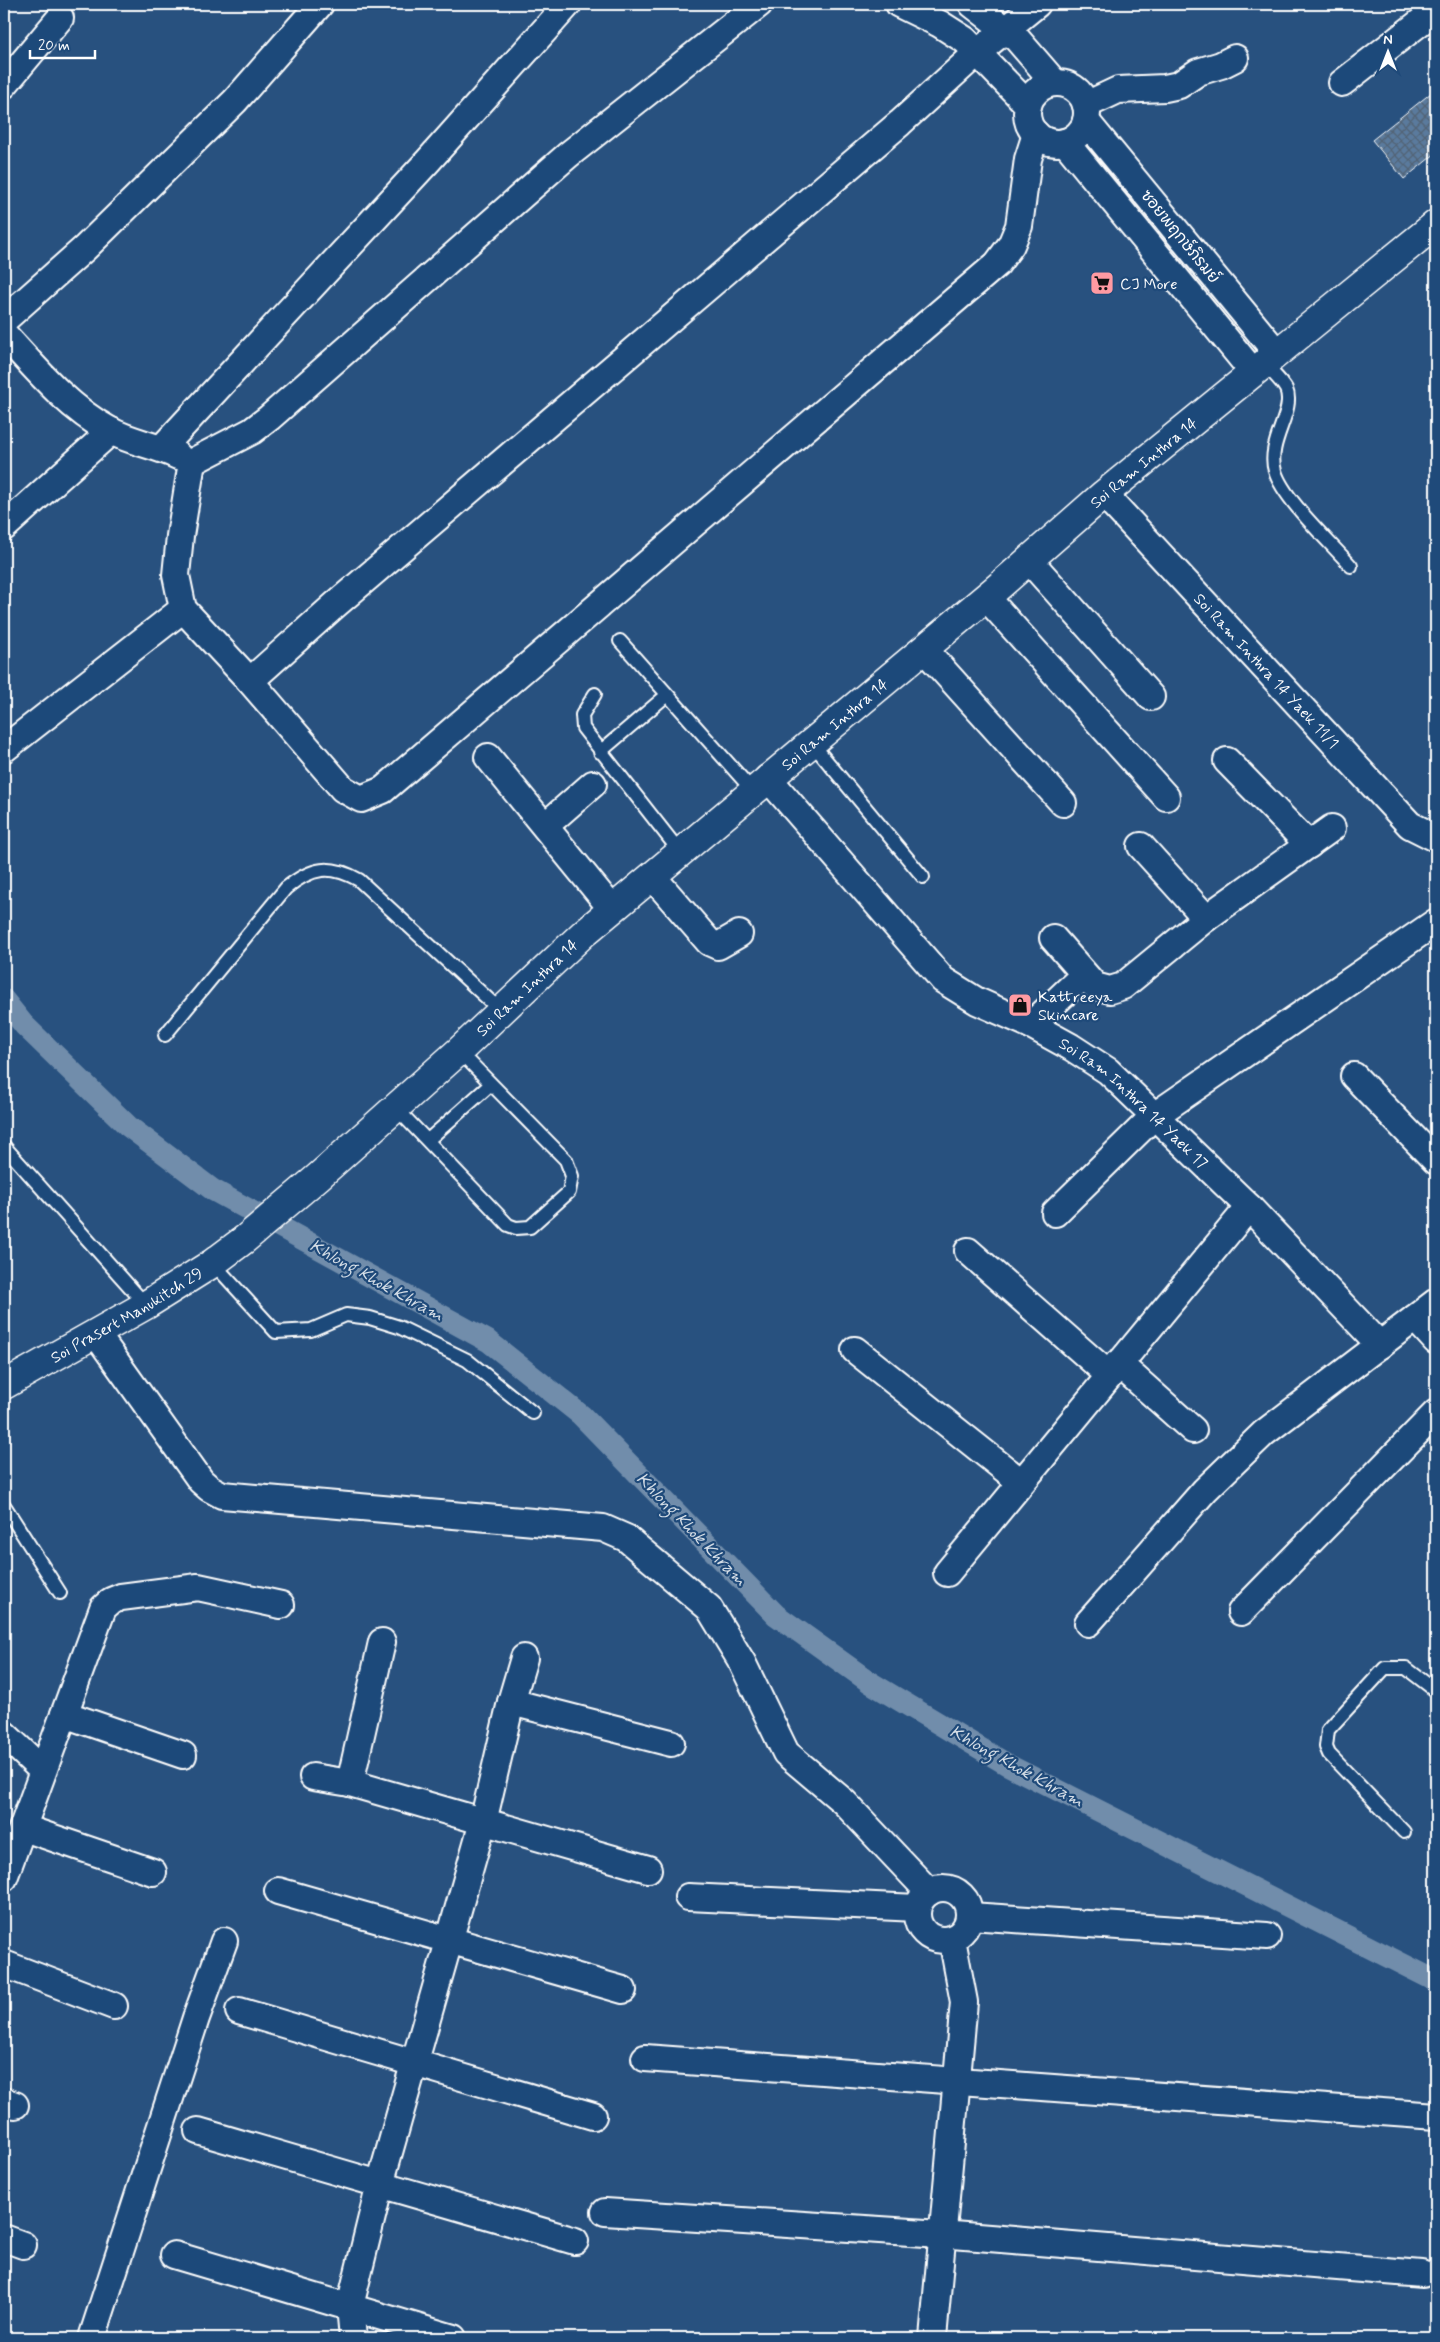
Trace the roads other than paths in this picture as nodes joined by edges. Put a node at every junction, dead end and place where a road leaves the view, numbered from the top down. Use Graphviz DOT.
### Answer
graph roads {
  1 [pos="320,4"];
  2 [pos="568,4"];
  3 [pos="759,4"];
  4 [pos="899,4"];
  5 [pos="972,4"];
  6 [pos="1037,4"];
  7 [pos="1436,10"];
  8 [pos="60,18"];
  9 [pos="1006,29"];
  10 [pos="978,52"];
  11 [pos="1234,58"];
  12 [pos="1055,83"];
  13 [pos="1342,83"];
  14 [pos="4,85"];
  15 [pos="1028,105"];
  16 [pos="1086,113"];
  17 [pos="1036,134"];
  18 [pos="1065,142"];
  19 [pos="1436,224"];
  20 [pos="4,320"];
  21 [pos="4,334"];
  22 [pos="1264,363"];
  23 [pos="111,431"];
  24 [pos="162,448"];
  25 [pos="192,462"];
  26 [pos="1104,494"];
  27 [pos="4,527"];
  28 [pos="1029,560"];
  29 [pos="1352,566"];
  30 [pos="986,597"];
  31 [pos="183,609"];
  32 [pos="620,641"];
  33 [pos="924,649"];
  34 [pos="250,681"];
  35 [pos="595,694"];
  36 [pos="668,694"];
  37 [pos="1151,697"];
  38 [pos="811,742"];
  39 [pos="4,750"];
  40 [pos="600,752"];
  41 [pos="488,757"];
  42 [pos="1227,761"];
  43 [pos="594,784"];
  44 [pos="760,785"];
  45 [pos="1166,797"];
  46 [pos="1063,804"];
  47 [pos="545,826"];
  48 [pos="1332,828"];
  49 [pos="1436,838"];
  50 [pos="1309,844"];
  51 [pos="1141,846"];
  52 [pos="680,852"];
  53 [pos="652,876"];
  54 [pos="923,877"];
  55 [pos="612,909"];
  56 [pos="1206,918"];
  57 [pos="1436,922"];
  58 [pos="739,934"];
  59 [pos="1053,938"];
  60 [pos="1084,974"];
  61 [pos="501,1011"];
  62 [pos="1031,1025"];
  63 [pos="165,1035"];
  64 [pos="460,1051"];
  65 [pos="1354,1076"];
  66 [pos="491,1084"];
  67 [pos="396,1108"];
  68 [pos="1154,1116"];
  69 [pos="428,1140"];
  70 [pos="4,1146"];
  71 [pos="1436,1161"];
  72 [pos="1249,1207"];
  73 [pos="1055,1213"];
  74 [pos="245,1239"];
  75 [pos="968,1251"];
  76 [pos="214,1264"];
  77 [pos="1436,1302"];
  78 [pos="146,1305"];
  79 [pos="1415,1318"];
  80 [pos="96,1334"];
  81 [pos="1436,1341"];
  82 [pos="1380,1345"];
  83 [pos="855,1350"];
  84 [pos="1113,1369"];
  85 [pos="4,1385"];
  86 [pos="1436,1413"];
  87 [pos="533,1414"];
  88 [pos="1193,1430"];
  89 [pos="1021,1482"];
  90 [pos="4,1505"];
  91 [pos="947,1574"];
  92 [pos="60,1593"];
  93 [pos="281,1605"];
  94 [pos="1241,1612"];
  95 [pos="1088,1623"];
  96 [pos="382,1642"];
  97 [pos="524,1658"];
  98 [pos="1436,1691"];
  99 [pos="511,1702"];
  100 [pos="64,1714"];
  101 [pos="4,1734"];
  102 [pos="671,1743"];
  103 [pos="183,1755"];
  104 [pos="42,1770"];
  105 [pos="313,1777"];
  106 [pos="350,1783"];
  107 [pos="483,1822"];
  108 [pos="24,1828"];
  109 [pos="1404,1832"];
  110 [pos="648,1869"];
  111 [pos="153,1872"];
  112 [pos="4,1878"];
  113 [pos="278,1891"];
  114 [pos="688,1897"];
  115 [pos="923,1900"];
  116 [pos="970,1916"];
  117 [pos="1267,1936"];
  118 [pos="952,1939"];
  119 [pos="224,1941"];
  120 [pos="450,1941"];
  121 [pos="4,1964"];
  122 [pos="624,1990"];
  123 [pos="114,2006"];
  124 [pos="239,2011"];
  125 [pos="645,2058"];
  126 [pos="413,2063"];
  127 [pos="957,2081"];
  128 [pos="593,2116"];
  129 [pos="1436,2116"];
  130 [pos="198,2131"];
  131 [pos="380,2184"];
  132 [pos="605,2212"];
  133 [pos="941,2234"];
  134 [pos="575,2241"];
  135 [pos="174,2255"];
  136 [pos="1422,2274"];
  137 [pos="350,2306"];
  138 [pos="92,2338"];
  139 [pos="353,2338"];
  140 [pos="453,2338"];
  141 [pos="933,2338"];
  1 -- 20 [label="street"];
  2 -- 24 [label="street"];
  3 -- 25 [label="street"];
  4 -- 10 [label="street"];
  5 -- 9 [label="street, ซอยพฤกษ์ภิรมย์"];
  6 -- 9 [label="street"];
  7 -- 13 [label="street"];
  8 -- 14 [label="street"];
  9 -- 10 [label="street"];
  9 -- 12 [label="street, ซอยพฤกษ์ภิรมย์"];
  10 -- 15 [label="street"];
  10 -- 34 [label="street"];
  11 -- 16 [label="street"];
  12 -- 15 [label="street"];
  12 -- 16 [label="street, ซอยพฤกษ์ภิรมย์"];
  15 -- 17 [label="street"];
  16 -- 18 [label="street"];
  16 -- 22 [label="street, ซอยพฤกษ์ภิรมย์"];
  17 -- 18 [label="street"];
  17 -- 34 [label="street"];
  18 -- 22 [label="street, ซอยพฤกษ์ภิรมย์"];
  19 -- 22 [label="street, Soi Ram Inthra 14"];
  21 -- 23 [label="street"];
  22 -- 26 [label="street, Soi Ram Inthra 14"];
  22 -- 29 [label="lane"];
  23 -- 24 [label="street"];
  23 -- 27 [label="street"];
  24 -- 25 [label="street"];
  25 -- 31 [label="street"];
  26 -- 28 [label="street, Soi Ram Inthra 14"];
  26 -- 49 [label="street, Soi Ram Inthra 14 Yaek 11/1"];
  28 -- 30 [label="street, Soi Ram Inthra 14"];
  28 -- 37 [label="street"];
  30 -- 33 [label="street, Soi Ram Inthra 14"];
  30 -- 45 [label="street"];
  31 -- 34 [label="street"];
  31 -- 39 [label="street"];
  32 -- 36 [label="lane"];
  33 -- 38 [label="street, Soi Ram Inthra 14"];
  33 -- 46 [label="street"];
  35 -- 40 [label="lane"];
  36 -- 40 [label="lane"];
  36 -- 44 [label="lane"];
  38 -- 44 [label="street, Soi Ram Inthra 14"];
  38 -- 54 [label="lane"];
  40 -- 52 [label="lane"];
  41 -- 47 [label="street"];
  42 -- 50 [label="street"];
  43 -- 47 [label="street"];
  44 -- 52 [label="street, Soi Ram Inthra 14"];
  44 -- 62 [label="street, Soi Ram Inthra 14 Yaek 17"];
  47 -- 55 [label="street"];
  48 -- 50 [label="street"];
  50 -- 56 [label="street"];
  51 -- 56 [label="street"];
  52 -- 53 [label="street, Soi Ram Inthra 14"];
  53 -- 55 [label="street, Soi Ram Inthra 14"];
  53 -- 58 [label="street"];
  55 -- 61 [label="street, Soi Ram Inthra 14"];
  56 -- 60 [label="street"];
  57 -- 68 [label="street"];
  59 -- 60 [label="street"];
  60 -- 62 [label="street"];
  61 -- 63 [label="lane"];
  61 -- 64 [label="street, Soi Ram Inthra 14"];
  62 -- 68 [label="street, Soi Ram Inthra 14 Yaek 17"];
  64 -- 66 [label="lane"];
  64 -- 67 [label="street, Soi Ram Inthra 14"];
  65 -- 71 [label="street"];
  66 -- 69 [label="lane"];
  66 -- 69 [label="lane"];
  67 -- 69 [label="lane"];
  67 -- 74 [label="street, Soi Ram Inthra 14"];
  68 -- 72 [label="street, Soi Ram Inthra 14 Yaek 17"];
  68 -- 73 [label="street"];
  70 -- 78 [label="lane"];
  72 -- 82 [label="street, Soi Ram Inthra 14 Yaek 17"];
  72 -- 84 [label="street"];
  74 -- 76 [label="street, Soi Prasert Manukitch 29"];
  75 -- 84 [label="street"];
  76 -- 78 [label="street, Soi Prasert Manukitch 29"];
  76 -- 87 [label="lane"];
  77 -- 79 [label="street"];
  78 -- 80 [label="street, Soi Prasert Manukitch 29"];
  79 -- 81 [label="street"];
  79 -- 82 [label="street"];
  80 -- 85 [label="street, Soi Prasert Manukitch 29"];
  80 -- 115 [label="street"];
  82 -- 95 [label="street"];
  83 -- 89 [label="street"];
  84 -- 88 [label="street"];
  84 -- 89 [label="street"];
  86 -- 94 [label="street"];
  89 -- 91 [label="street"];
  90 -- 92 [label="lane"];
  93 -- 100 [label="street"];
  96 -- 106 [label="street"];
  97 -- 99 [label="street"];
  98 -- 109 [label="lane"];
  99 -- 102 [label="street"];
  99 -- 107 [label="street"];
  100 -- 103 [label="street"];
  100 -- 104 [label="street"];
  101 -- 104 [label="street"];
  104 -- 108 [label="street"];
  105 -- 106 [label="street"];
  106 -- 107 [label="street"];
  107 -- 110 [label="street"];
  107 -- 120 [label="street"];
  108 -- 111 [label="street"];
  108 -- 112 [label="street"];
  113 -- 120 [label="street"];
  114 -- 115 [label="street"];
  115 -- 116 [label="street"];
  115 -- 118 [label="street"];
  116 -- 117 [label="street"];
  116 -- 118 [label="street"];
  118 -- 127 [label="street"];
  119 -- 138 [label="street"];
  120 -- 122 [label="street"];
  120 -- 126 [label="street"];
  121 -- 123 [label="street"];
  124 -- 126 [label="street"];
  125 -- 127 [label="street"];
  126 -- 128 [label="street"];
  126 -- 131 [label="street"];
  127 -- 129 [label="street"];
  127 -- 133 [label="street"];
  130 -- 131 [label="street"];
  131 -- 134 [label="street"];
  131 -- 137 [label="street"];
  132 -- 133 [label="street"];
  133 -- 136 [label="street"];
  133 -- 141 [label="street"];
  135 -- 137 [label="street"];
  137 -- 139 [label="street"];
  137 -- 140 [label="street"];
}
